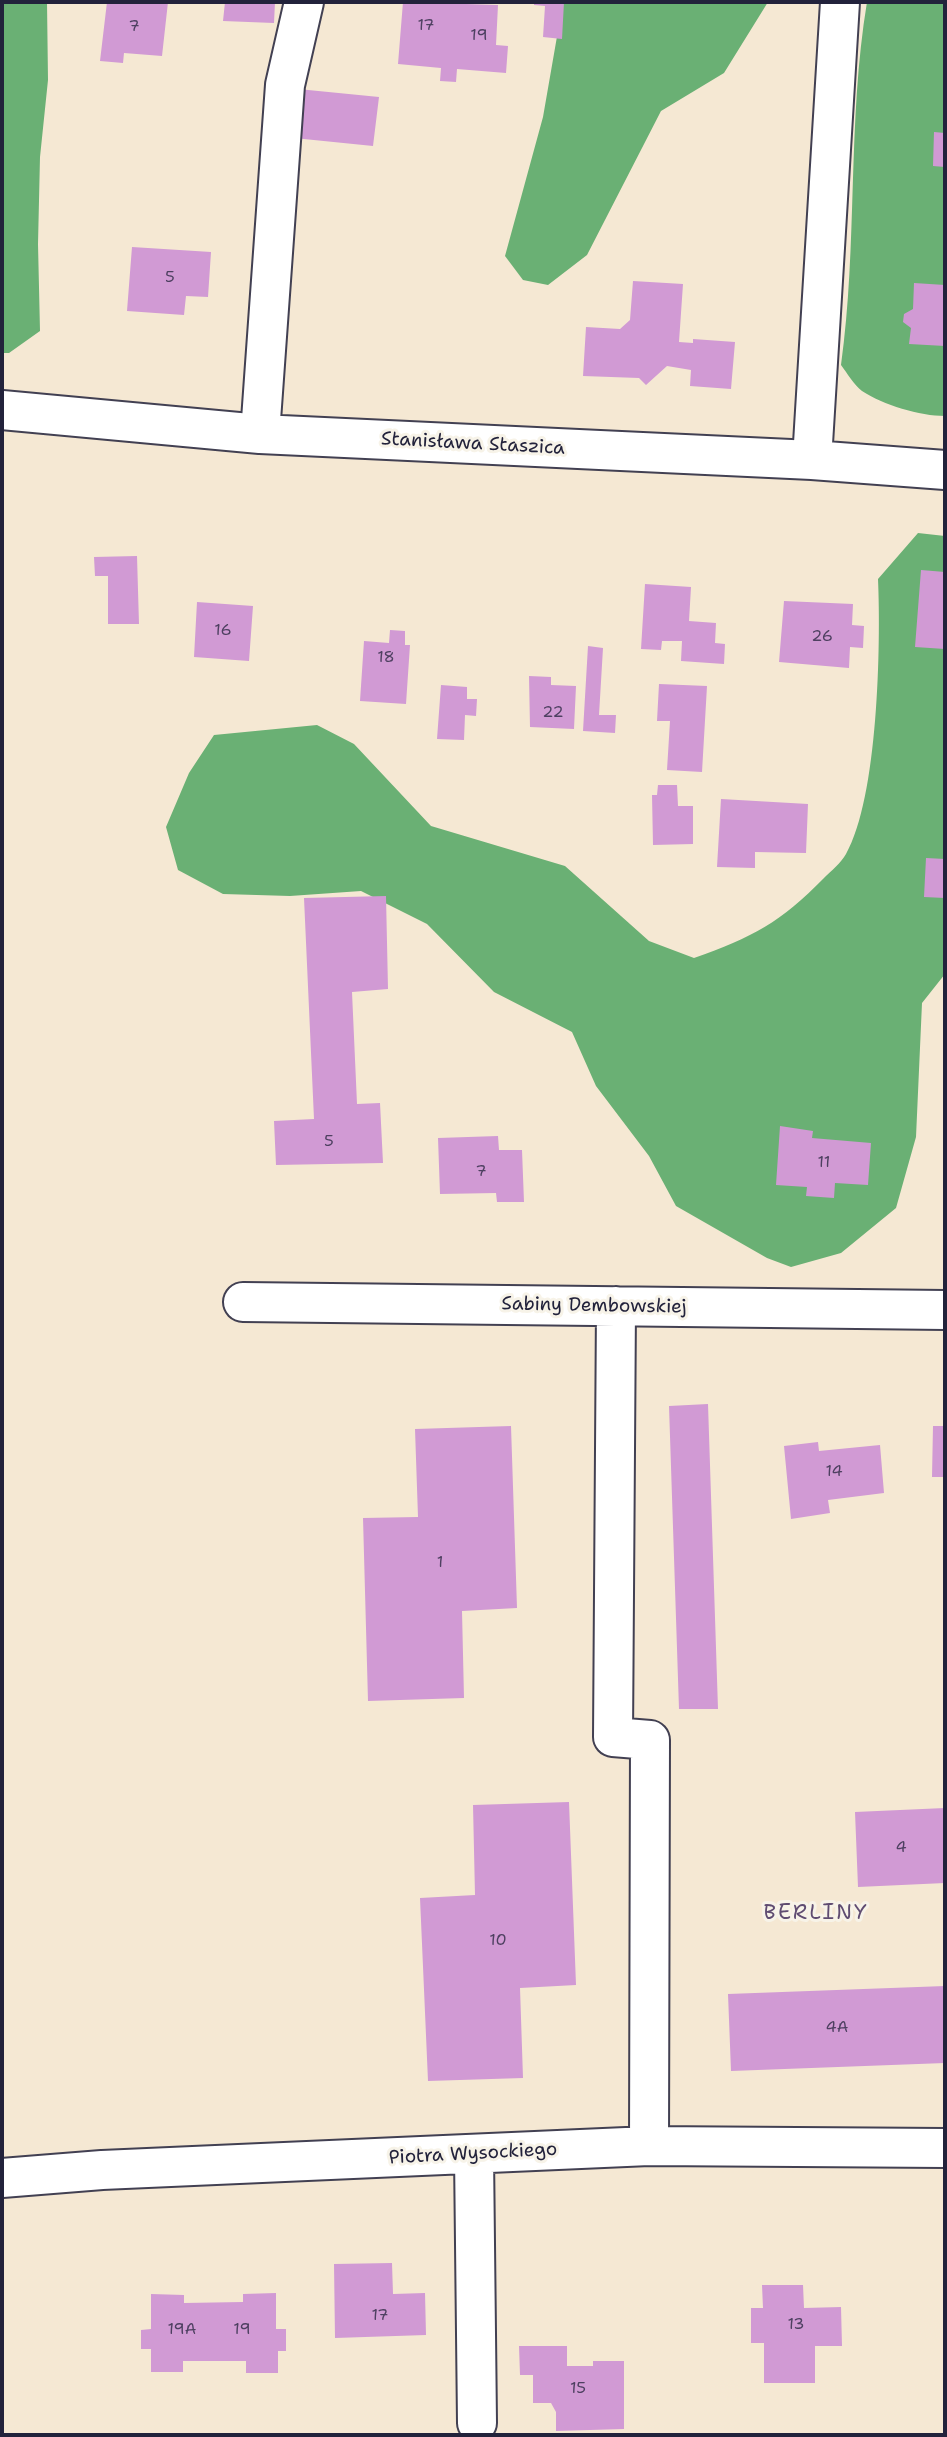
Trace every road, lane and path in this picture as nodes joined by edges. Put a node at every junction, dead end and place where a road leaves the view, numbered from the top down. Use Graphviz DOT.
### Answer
graph roads {
  1 [pos="304,2"];
  2 [pos="841,2"];
  3 [pos="2,410"];
  4 [pos="260,434"];
  5 [pos="812,460"];
  6 [pos="945,470"];
  7 [pos="243,1302"];
  8 [pos="616,1306"];
  9 [pos="945,1310"];
  10 [pos="649,2146"];
  11 [pos="945,2148"];
  12 [pos="474,2154"];
  13 [pos="2,2178"];
  14 [pos="477,2423"];
  1 -- 4 [label="street"];
  2 -- 5 [label="street"];
  3 -- 4 [label="street, Stanisława Staszica"];
  4 -- 5 [label="street, Stanisława Staszica"];
  5 -- 6 [label="street, Stanisława Staszica"];
  7 -- 8 [label="street, Sabiny Dembowskiej"];
  8 -- 9 [label="street, Sabiny Dembowskiej"];
  8 -- 10 [label="street"];
  10 -- 11 [label="street, Piotra Wysockiego"];
  10 -- 12 [label="street, Piotra Wysockiego"];
  12 -- 13 [label="street, Piotra Wysockiego"];
  12 -- 14 [label="street"];
}
